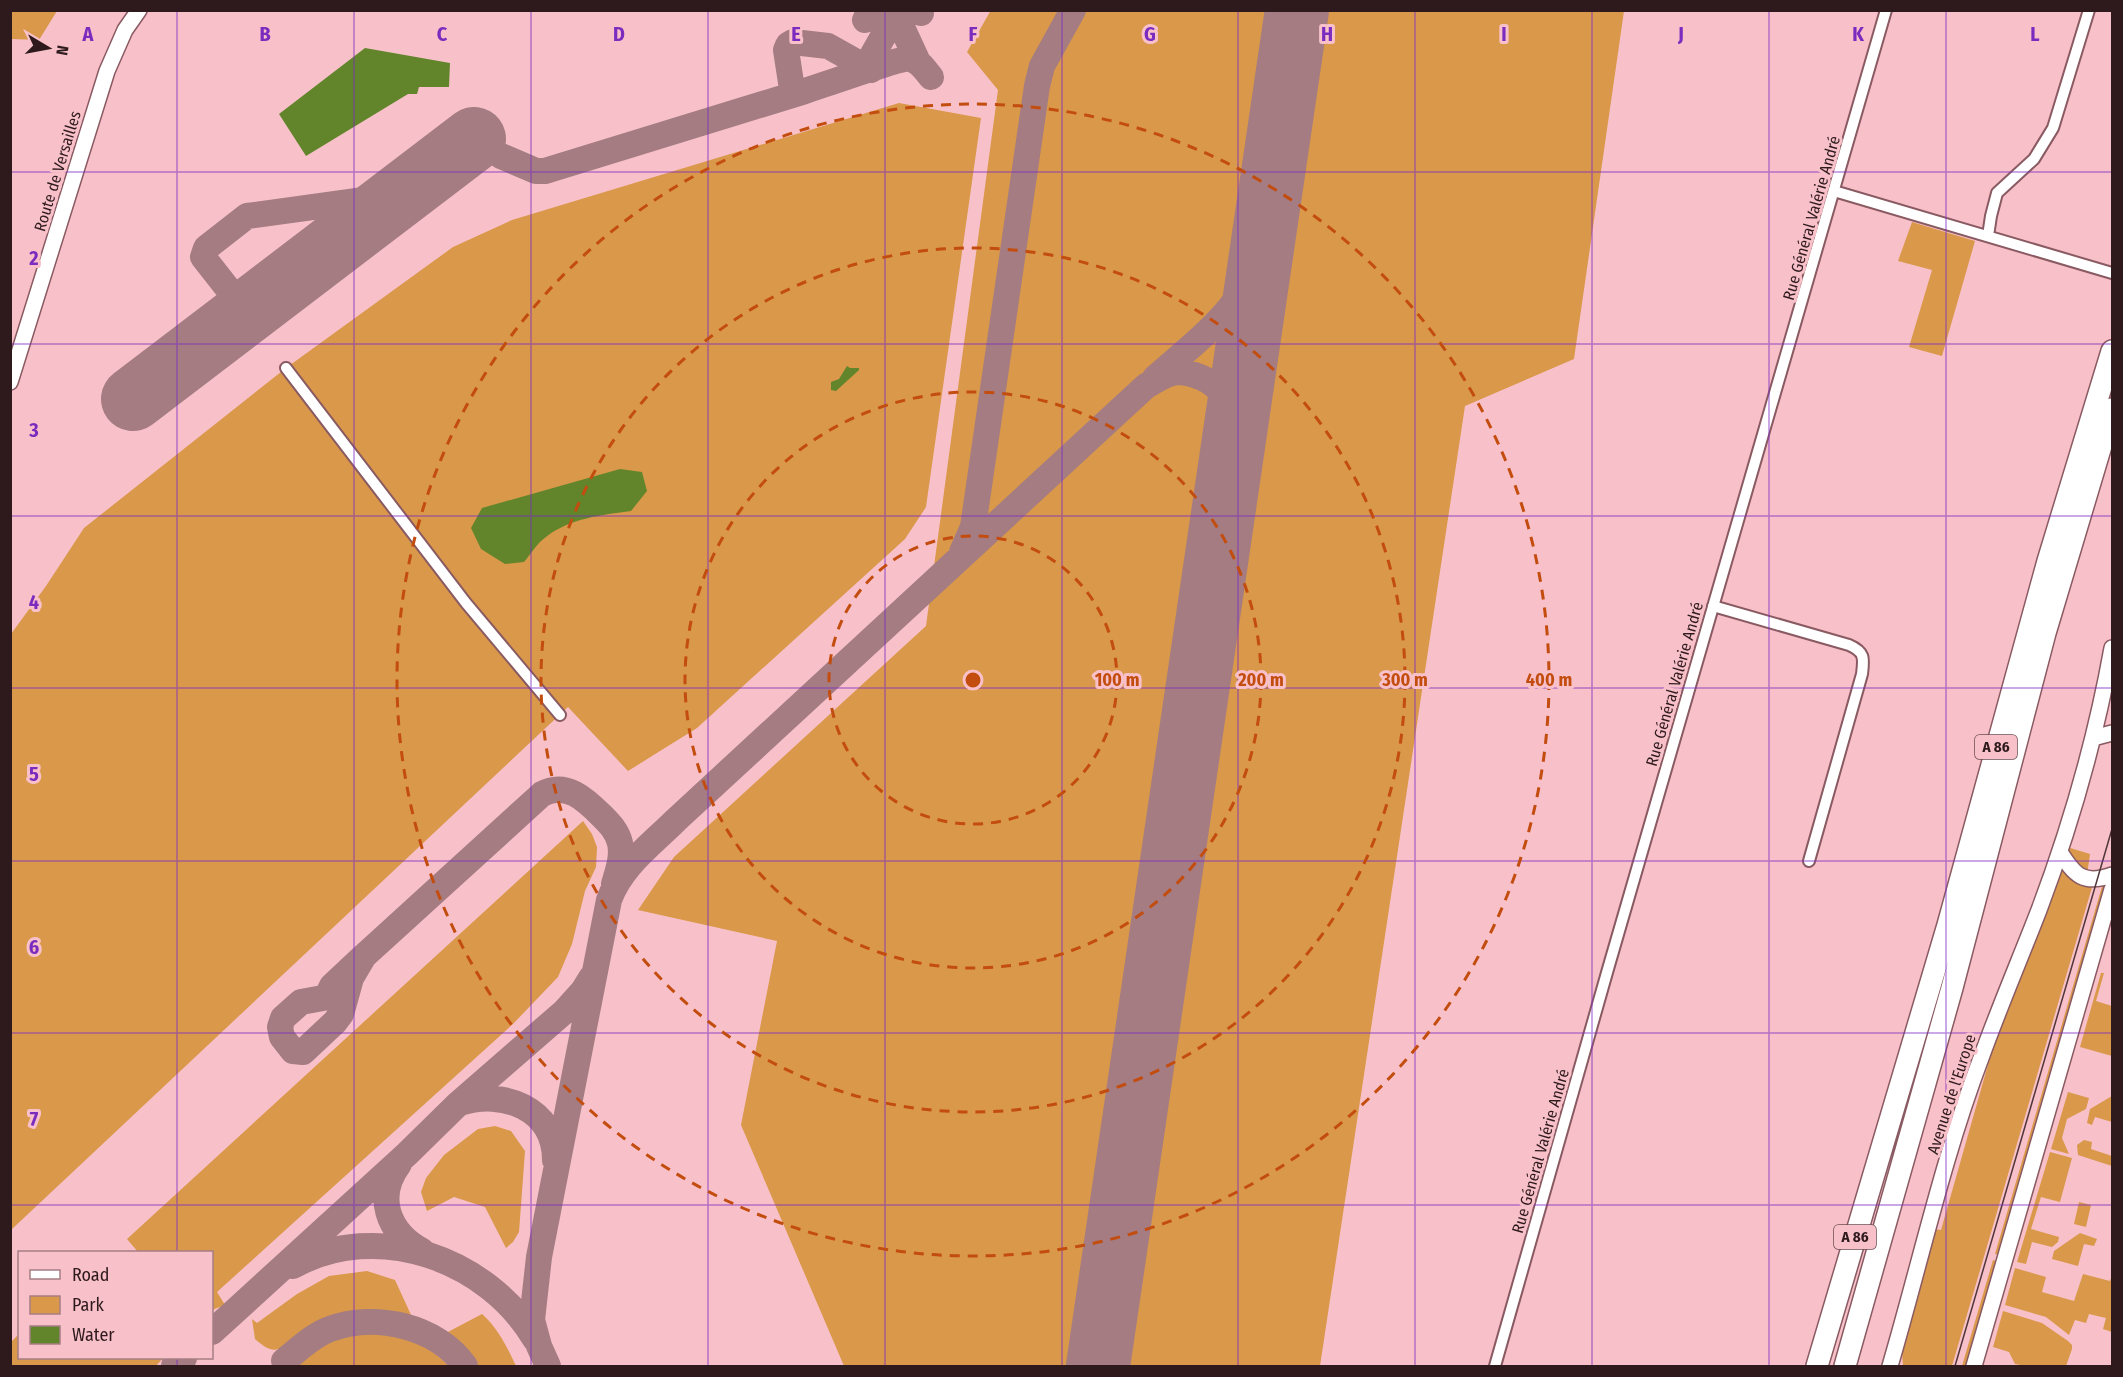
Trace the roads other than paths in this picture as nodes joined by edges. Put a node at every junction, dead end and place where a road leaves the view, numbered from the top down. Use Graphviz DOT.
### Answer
graph roads {
  1 [pos="139,10"];
  2 [pos="1886,10"];
  3 [pos="2089,10"];
  4 [pos="1834,191"];
  5 [pos="1988,236"];
  6 [pos="2112,273"];
  7 [pos="2112,351"];
  8 [pos="286,368"];
  9 [pos="10,382"];
  10 [pos="2112,409"];
  11 [pos="1713,606"];
  12 [pos="2112,648"];
  13 [pos="560,715"];
  14 [pos="2112,733"];
  15 [pos="2093,738"];
  16 [pos="2060,852"];
  17 [pos="1809,861"];
  18 [pos="2112,875"];
  19 [pos="2112,889"];
  20 [pos="1893,1362"];
  21 [pos="1495,1366"];
  22 [pos="1816,1366"];
  23 [pos="1845,1366"];
  24 [pos="1974,1366"];
  1 -- 9 [label="main road, Route de Versailles"];
  2 -- 4 [label="street, Rue Général Valérie André"];
  3 -- 5 [label="street"];
  4 -- 5 [label="street"];
  4 -- 11 [label="street, Rue Général Valérie André"];
  5 -- 6 [label="street"];
  7 -- 22 [label="highway, A 86"];
  8 -- 13 [label="street"];
  10 -- 23 [label="highway, A 86"];
  11 -- 17 [label="street"];
  11 -- 21 [label="street, Rue Général Valérie André"];
  12 -- 15 [label="main road, Avenue de l'Europe"];
  14 -- 15 [label="main road"];
  15 -- 16 [label="main road, Avenue de l'Europe"];
  16 -- 18 [label="main road"];
  16 -- 20 [label="main road, Avenue de l'Europe"];
  19 -- 24 [label="main road"];
}
